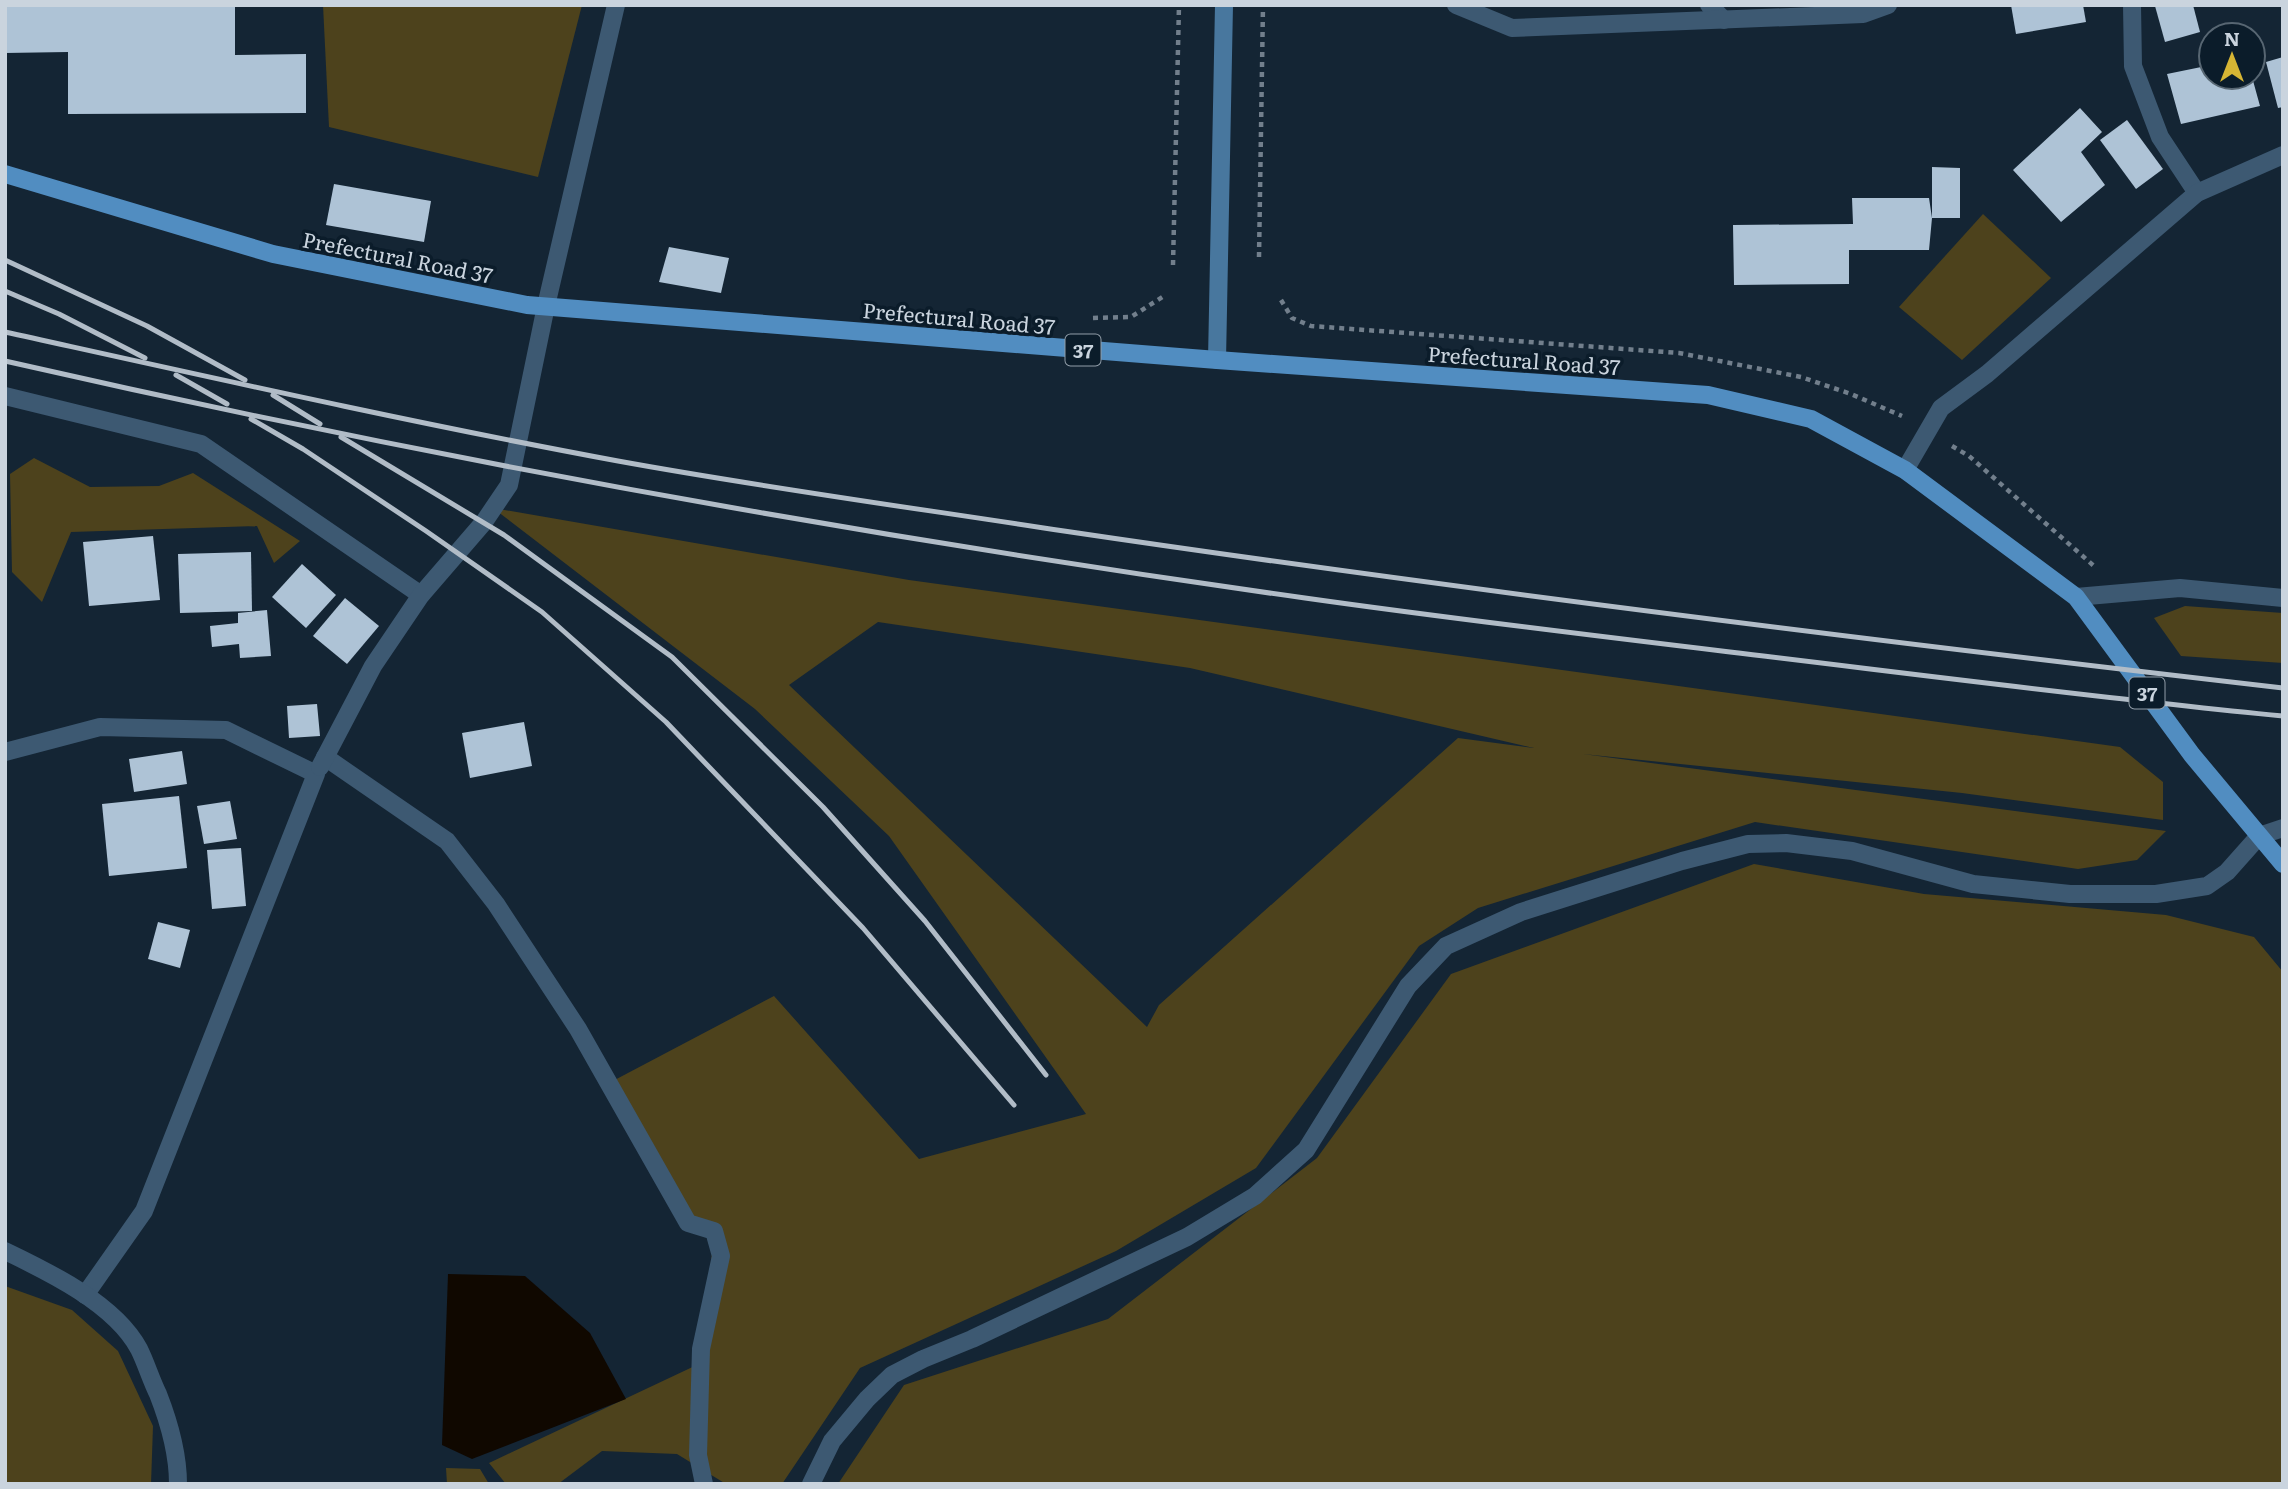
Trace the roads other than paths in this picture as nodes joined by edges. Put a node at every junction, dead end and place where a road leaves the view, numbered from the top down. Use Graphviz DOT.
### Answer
graph roads {
  1 [pos="616,5"];
  2 [pos="1224,5"];
  3 [pos="1709,5"];
  4 [pos="1888,5"];
  5 [pos="2132,5"];
  6 [pos="1467,7"];
  7 [pos="1863,10"];
  8 [pos="1724,20"];
  9 [pos="2283,155"];
  10 [pos="5,174"];
  11 [pos="2197,193"];
  12 [pos="546,306"];
  13 [pos="1217,360"];
  14 [pos="5,396"];
  15 [pos="1905,470"];
  16 [pos="421,595"];
  17 [pos="2076,597"];
  18 [pos="2283,598"];
  19 [pos="5,752"];
  20 [pos="325,757"];
  21 [pos="316,774"];
  22 [pos="2283,828"];
  23 [pos="2259,836"];
  24 [pos="2283,864"];
  25 [pos="5,1251"];
  26 [pos="85,1295"];
  27 [pos="178,1484"];
  28 [pos="704,1484"];
  29 [pos="811,1484"];
  1 -- 12 [label="street"];
  2 -- 13 [label="street"];
  3 -- 8 [label="street"];
  4 -- 7 [label="street"];
  5 -- 11 [label="street"];
  6 -- 8 [label="street"];
  7 -- 8 [label="street"];
  9 -- 11 [label="street"];
  10 -- 12 [label="main road, Prefectural Road 37 / 37"];
  11 -- 15 [label="street"];
  12 -- 13 [label="main road, Prefectural Road 37 / 37"];
  12 -- 16 [label="street"];
  13 -- 15 [label="main road, Prefectural Road 37 / 37"];
  14 -- 16 [label="street"];
  15 -- 17 [label="main road, Prefectural Road 37 / 37"];
  16 -- 20 [label="street"];
  17 -- 18 [label="street"];
  17 -- 23 [label="main road, Prefectural Road 37 / 37"];
  19 -- 21 [label="street"];
  20 -- 21 [label="street"];
  20 -- 28 [label="street"];
  21 -- 26 [label="street"];
  22 -- 23 [label="street"];
  23 -- 24 [label="main road, 37"];
  23 -- 29 [label="street"];
  25 -- 26 [label="street"];
  26 -- 27 [label="street"];
}
